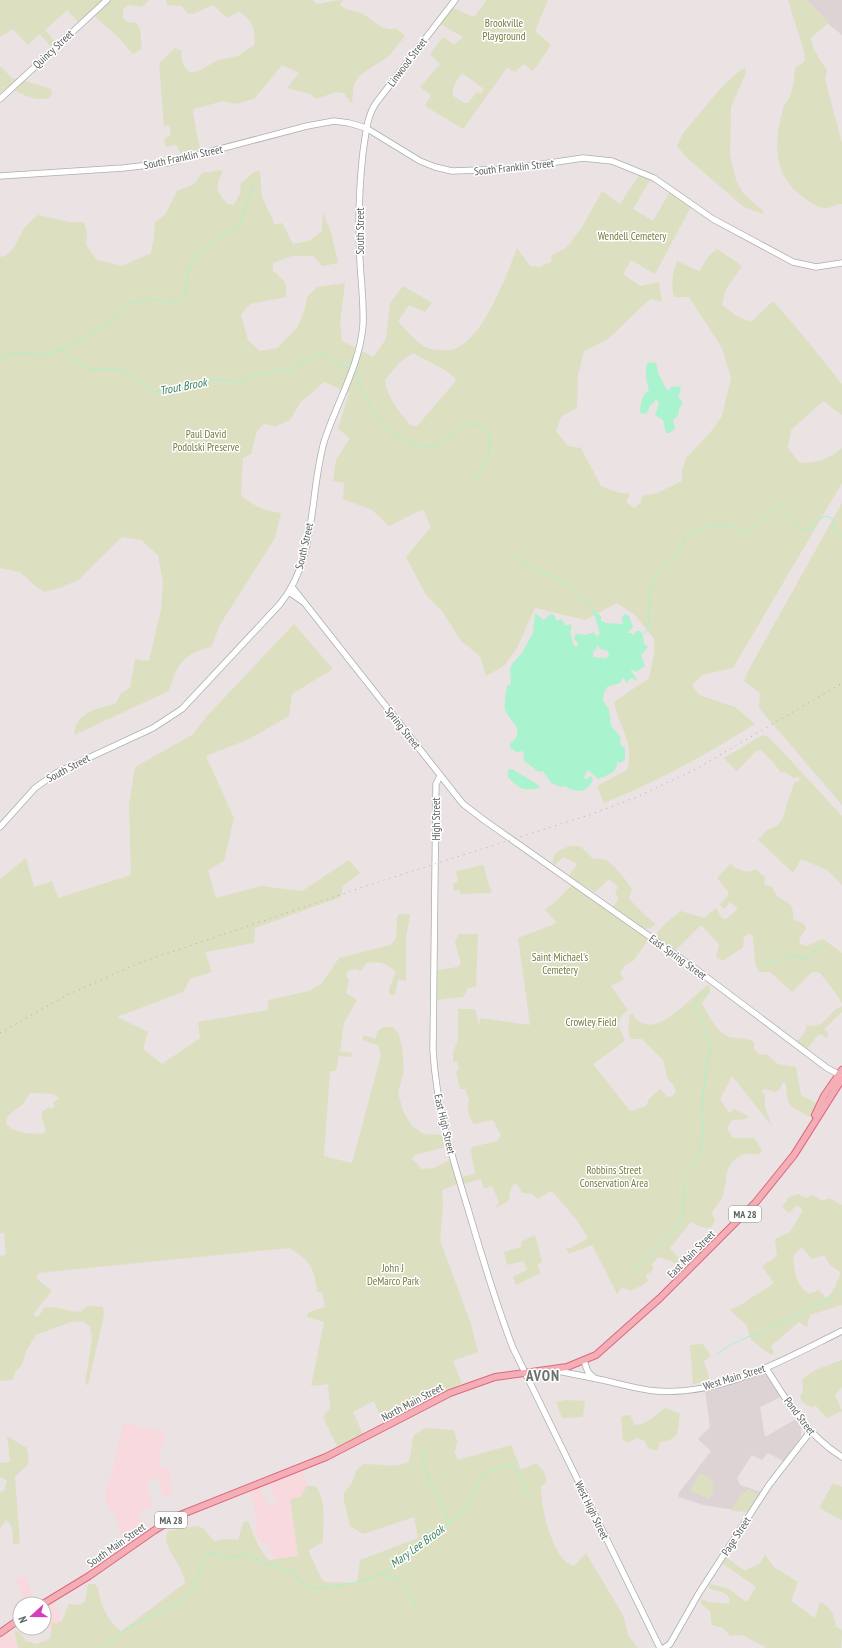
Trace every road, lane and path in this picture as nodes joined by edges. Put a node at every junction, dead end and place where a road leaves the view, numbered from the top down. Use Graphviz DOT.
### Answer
graph roads {
  1 [pos="108,0"];
  2 [pos="455,0"];
  3 [pos="0,99"];
  4 [pos="366,128"];
  5 [pos="0,176"];
  6 [pos="842,263"];
  7 [pos="290,590"];
  8 [pos="440,776"];
  9 [pos="0,826"];
  10 [pos="512,839"];
  11 [pos="436,863"];
  12 [pos="841,1075"];
  13 [pos="842,1330"];
  14 [pos="584,1361"];
  15 [pos="577,1364"];
  16 [pos="766,1368"];
  17 [pos="551,1370"];
  18 [pos="524,1372"];
  19 [pos="585,1376"];
  20 [pos="594,1378"];
  21 [pos="810,1432"];
  22 [pos="842,1457"];
  23 [pos="313,1462"];
  24 [pos="52,1599"];
  25 [pos="12,1625"];
  26 [pos="0,1633"];
  27 [pos="669,1646"];
  28 [pos="660,1648"];
  29 [pos="664,1648"];
  1 -- 3 [label="main road, Quincy Street"];
  2 -- 4 [label="main road, Linwood Street"];
  4 -- 5 [label="main road, South Franklin Street"];
  4 -- 6 [label="main road, South Franklin Street"];
  4 -- 7 [label="main road, South Street"];
  7 -- 8 [label="main road, Spring Street"];
  7 -- 9 [label="main road, South Street"];
  8 -- 10 [label="main road, Spring Street"];
  8 -- 11 [label="main road, High Street"];
  10 -- 12 [label="main road, East Spring Street"];
  11 -- 18 [label="main road, East High Street"];
  12 -- 14 [label="main road, East Main Street / MA 28"];
  13 -- 16 [label="main road, West Main Street"];
  14 -- 15 [label="main road, MA 28"];
  14 -- 20 [label="main road"];
  15 -- 17 [label="main road, MA 28"];
  15 -- 19 [label="main road"];
  16 -- 20 [label="main road, West Main Street"];
  16 -- 21 [label="main road, Pond Street"];
  17 -- 18 [label="main road, MA 28"];
  17 -- 19 [label="main road, West Main Street"];
  18 -- 23 [label="main road, North Main Street / MA 28"];
  18 -- 28 [label="main road, West High Street"];
  19 -- 20 [label="main road, West Main Street"];
  21 -- 22 [label="main road, Pond Street"];
  21 -- 27 [label="main road, Page Street"];
  23 -- 24 [label="main road, South Main Street / MA 28"];
  25 -- 26 [label="main road"];
  27 -- 29 [label="main road, Page Street"];
}
